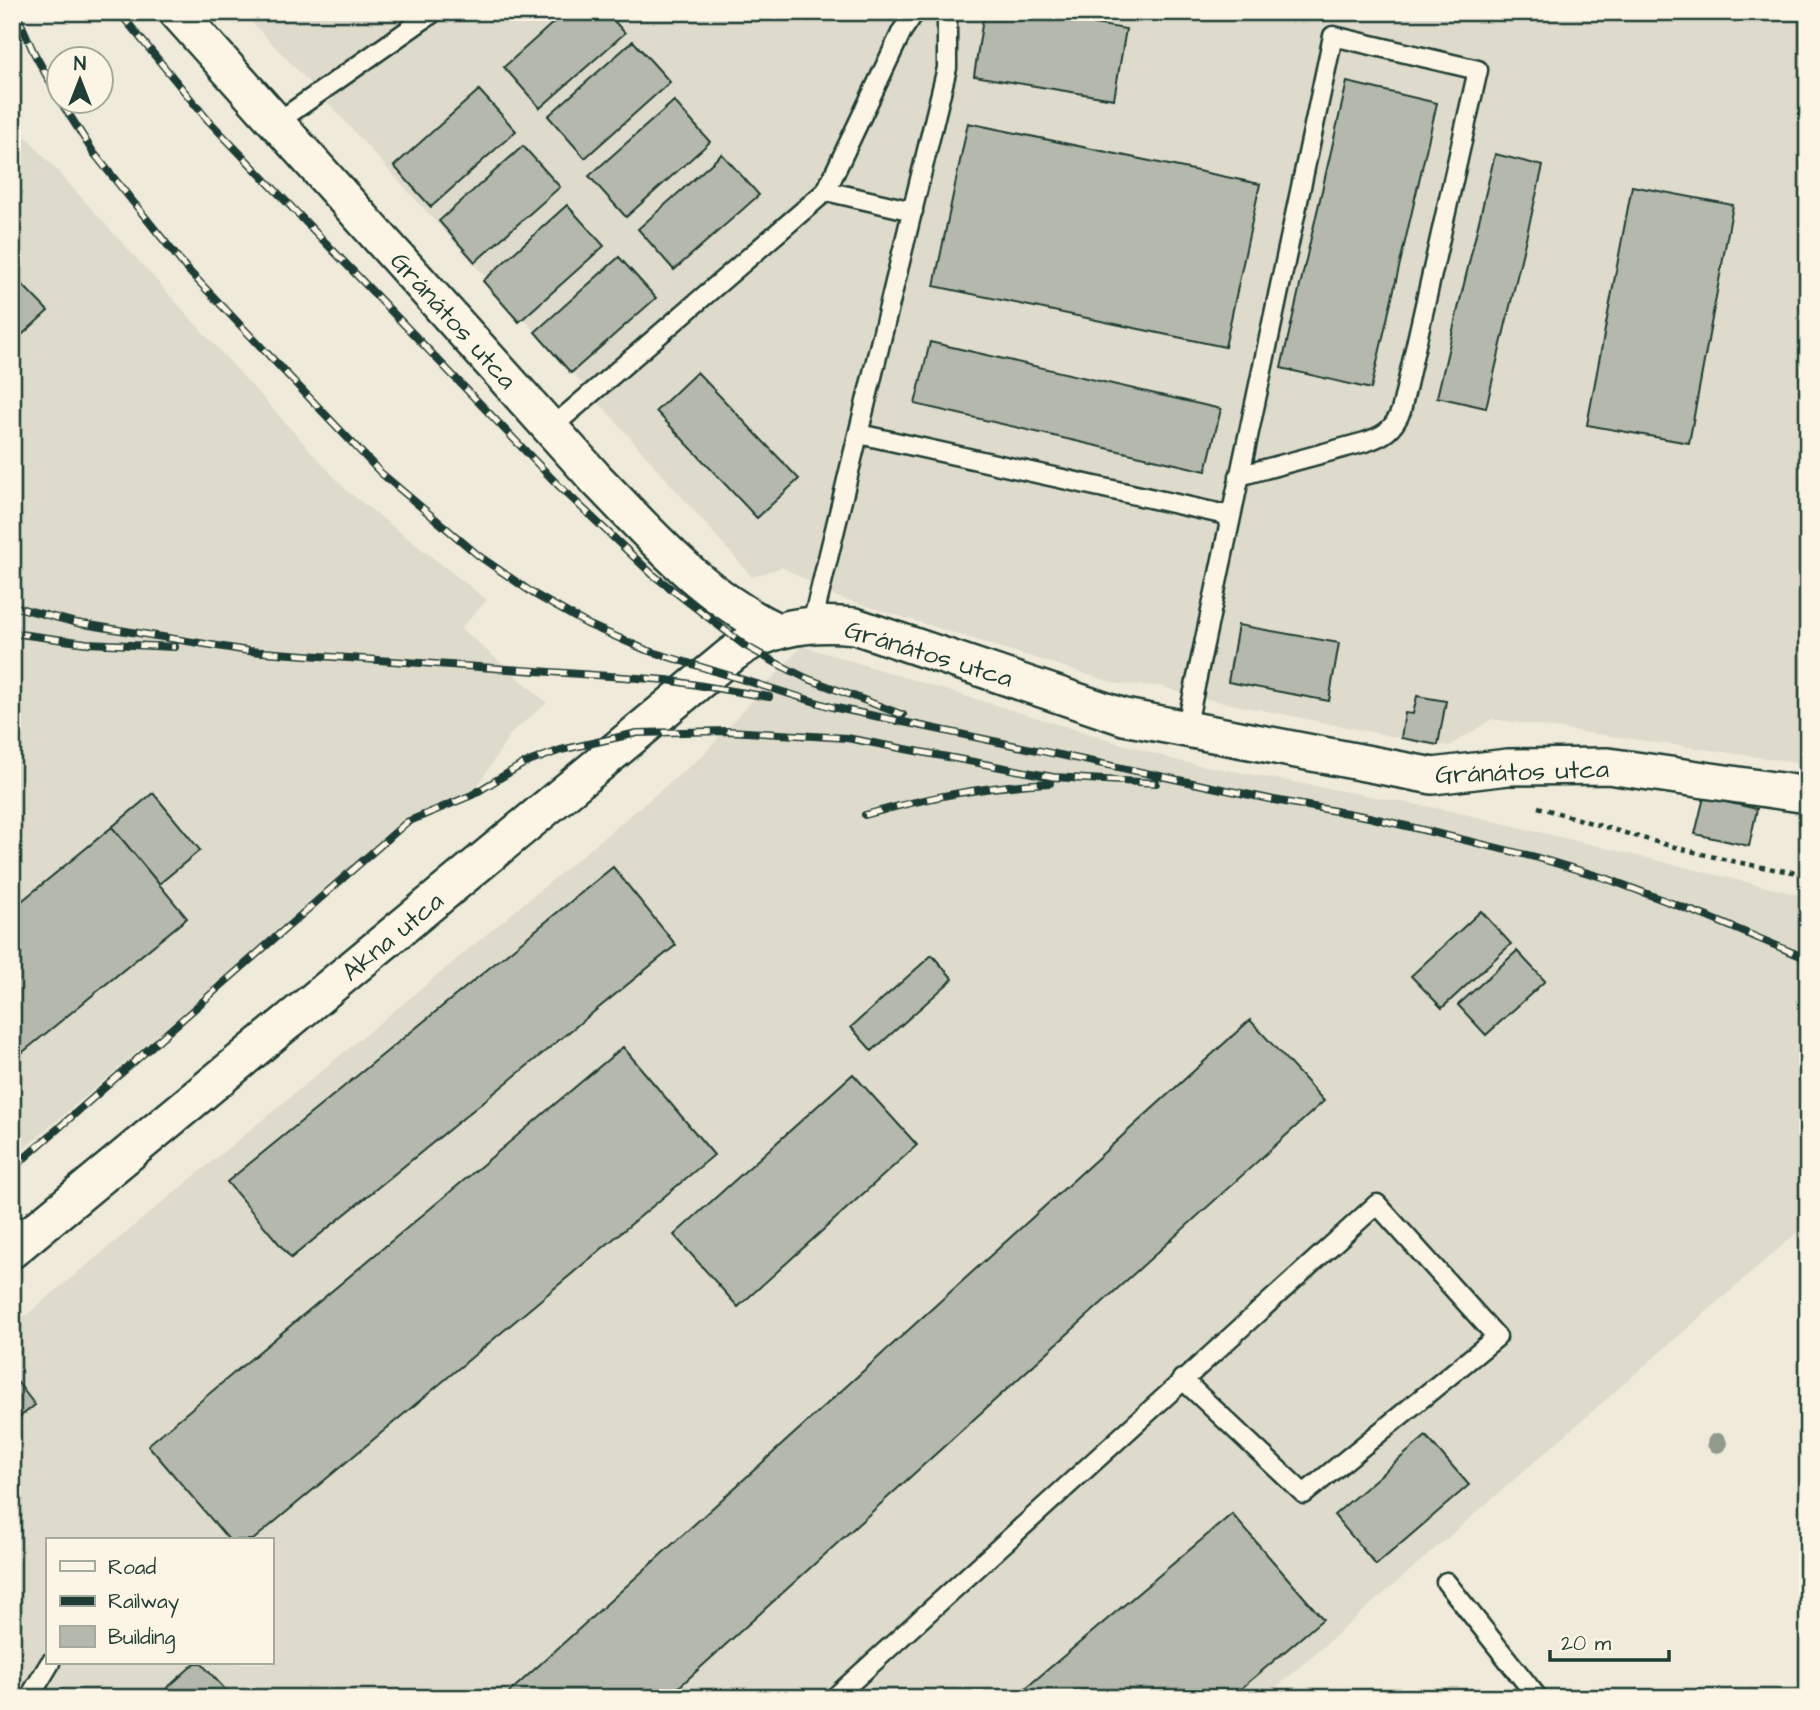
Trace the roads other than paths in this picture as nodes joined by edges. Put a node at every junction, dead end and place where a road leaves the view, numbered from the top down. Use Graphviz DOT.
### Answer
graph roads {
  1 [pos="177,12"];
  2 [pos="434,12"];
  3 [pos="915,12"];
  4 [pos="947,12"];
  5 [pos="276,123"];
  6 [pos="826,191"];
  7 [pos="913,211"];
  8 [pos="551,428"];
  9 [pos="859,433"];
  10 [pos="1239,476"];
  11 [pos="1231,516"];
  12 [pos="812,624"];
  13 [pos="777,631"];
  14 [pos="1186,729"];
  15 [pos="1808,795"];
  16 [pos="12,1250"];
  17 [pos="1182,1379"];
  18 [pos="1446,1583"];
  19 [pos="49,1664"];
  20 [pos="29,1698"];
  21 [pos="834,1698"];
  22 [pos="1538,1698"];
  1 -- 5 [label="street, Gránátos utca"];
  2 -- 5 [label="lane"];
  3 -- 6 [label="lane"];
  4 -- 7 [label="lane"];
  5 -- 8 [label="street, Gránátos utca"];
  6 -- 7 [label="lane"];
  6 -- 8 [label="lane"];
  7 -- 9 [label="lane"];
  8 -- 13 [label="street, Gránátos utca"];
  9 -- 11 [label="lane"];
  9 -- 12 [label="lane"];
  10 -- 10 [label="lane"];
  10 -- 11 [label="lane"];
  11 -- 14 [label="lane"];
  12 -- 13 [label="street, Gránátos utca"];
  12 -- 14 [label="street, Gránátos utca"];
  13 -- 16 [label="street, Akna utca"];
  14 -- 15 [label="street, Gránátos utca"];
  17 -- 17 [label="lane"];
  17 -- 21 [label="lane"];
  18 -- 22 [label="lane"];
  19 -- 20 [label="lane"];
}
